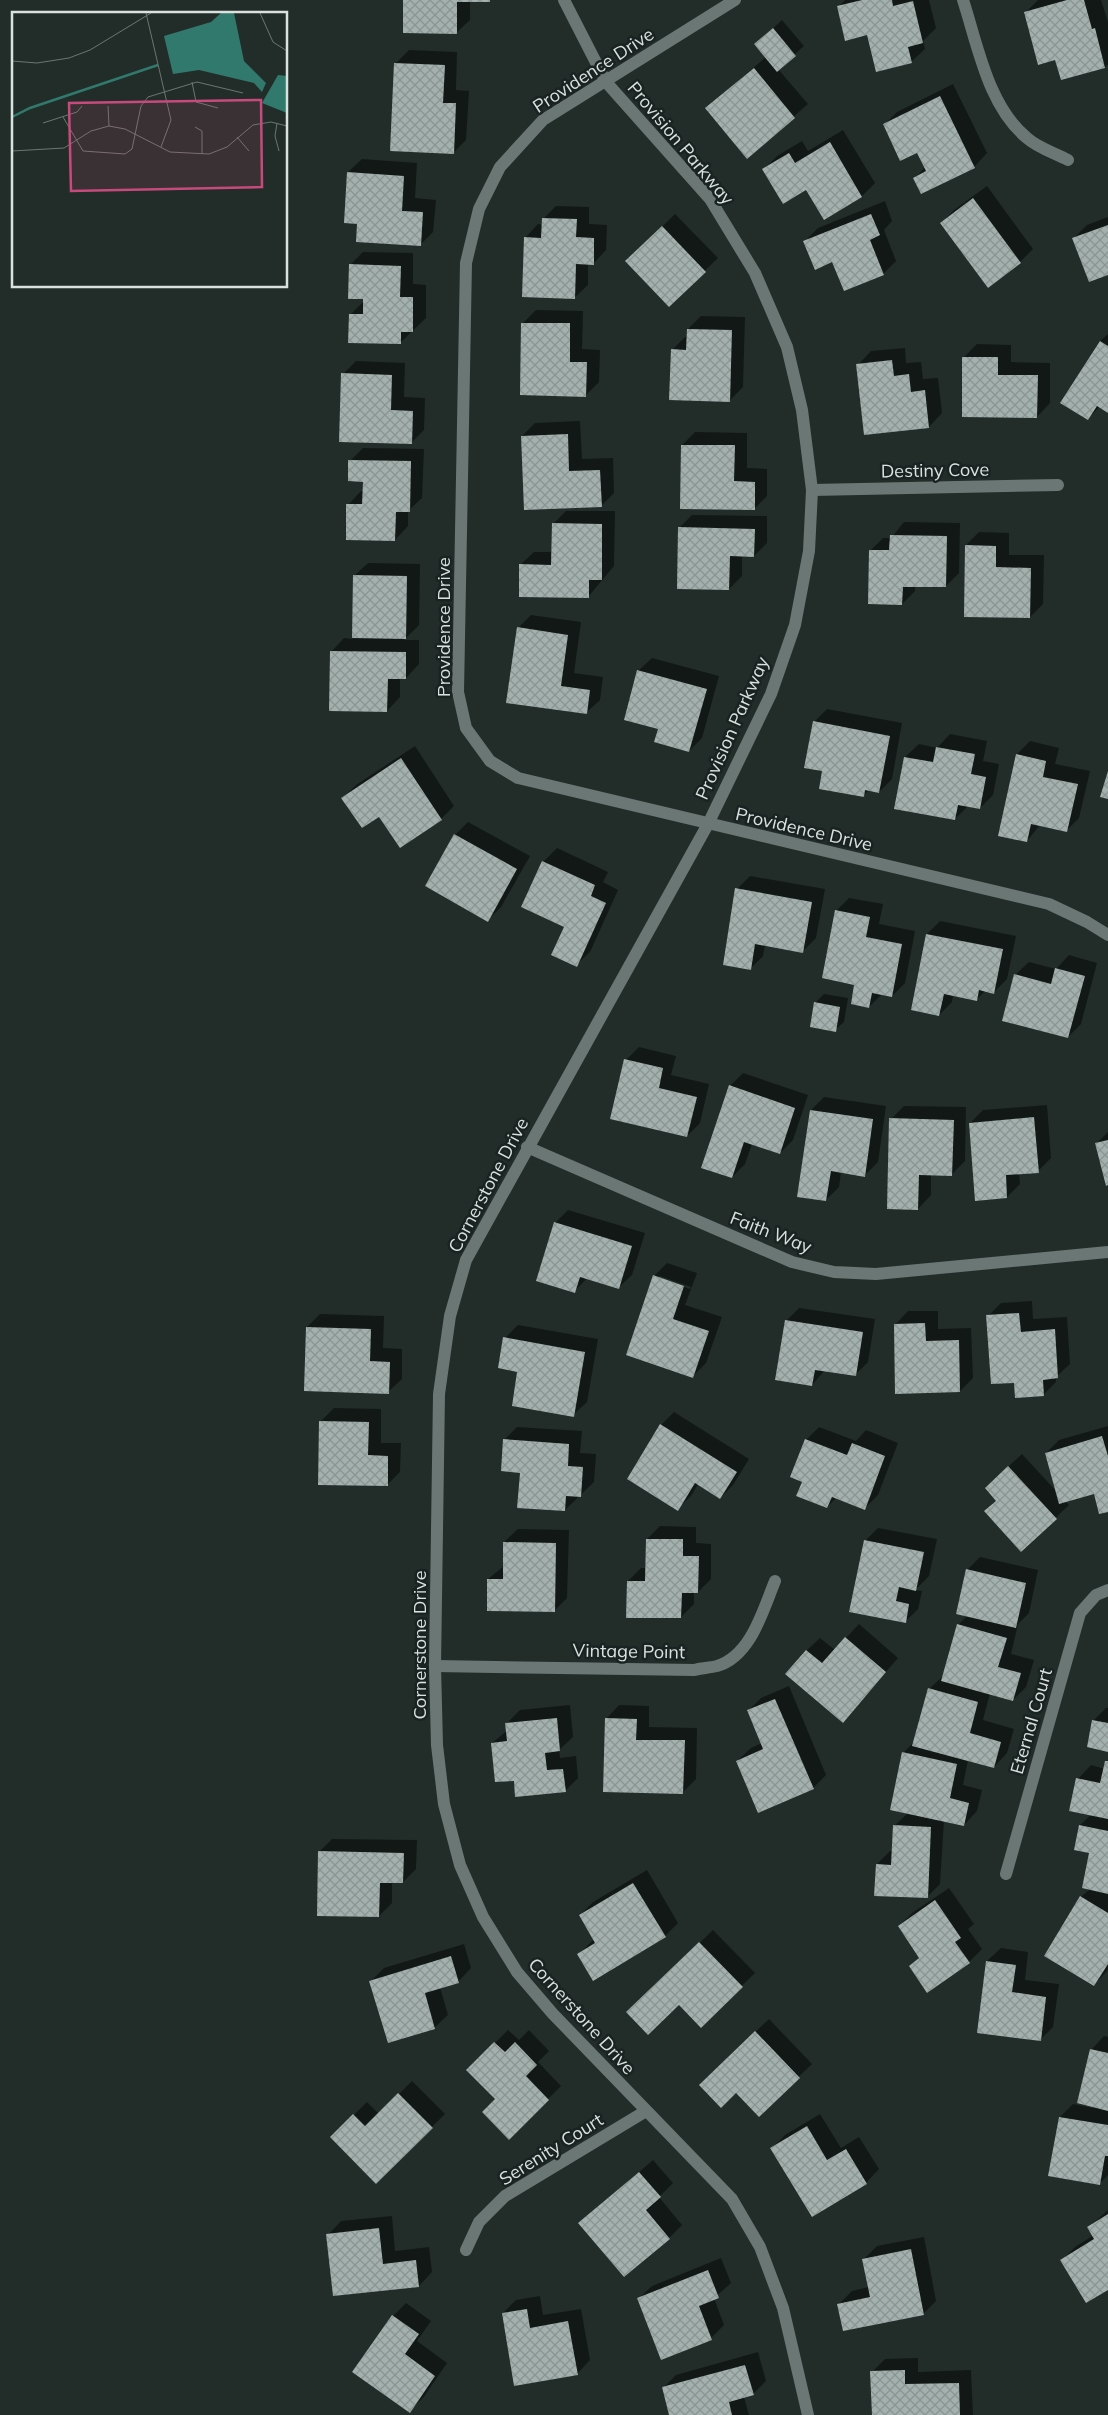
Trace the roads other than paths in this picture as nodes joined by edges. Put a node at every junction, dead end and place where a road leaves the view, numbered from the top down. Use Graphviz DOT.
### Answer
graph roads {
  1 [pos="564,0"];
  2 [pos="735,0"];
  3 [pos="963,0"];
  4 [pos="606,82"];
  5 [pos="1068,160"];
  6 [pos="1058,486"];
  7 [pos="812,490"];
  8 [pos="708,824"];
  9 [pos="1108,935"];
  10 [pos="528,1147"];
  11 [pos="1108,1252"];
  12 [pos="775,1581"];
  13 [pos="1108,1590"];
  14 [pos="435,1666"];
  15 [pos="1006,1874"];
  16 [pos="646,2111"];
  17 [pos="466,2250"];
  18 [pos="808,2415"];
  1 -- 4 [label="street, Provision Parkway"];
  2 -- 4 [label="street, Providence Drive"];
  3 -- 5 [label="street"];
  4 -- 7 [label="street, Provision Parkway"];
  4 -- 8 [label="street, Providence Drive"];
  6 -- 7 [label="street, Destiny Cove"];
  7 -- 8 [label="street, Provision Parkway"];
  8 -- 9 [label="street, Providence Drive"];
  8 -- 10 [label="street, Cornerstone Drive"];
  10 -- 11 [label="street, Faith Way"];
  10 -- 14 [label="street, Cornerstone Drive"];
  12 -- 14 [label="street, Vintage Point"];
  13 -- 15 [label="street, Eternal Court"];
  14 -- 16 [label="street, Cornerstone Drive"];
  16 -- 17 [label="street, Serenity Court"];
  16 -- 18 [label="street, Cornerstone Drive"];
}
